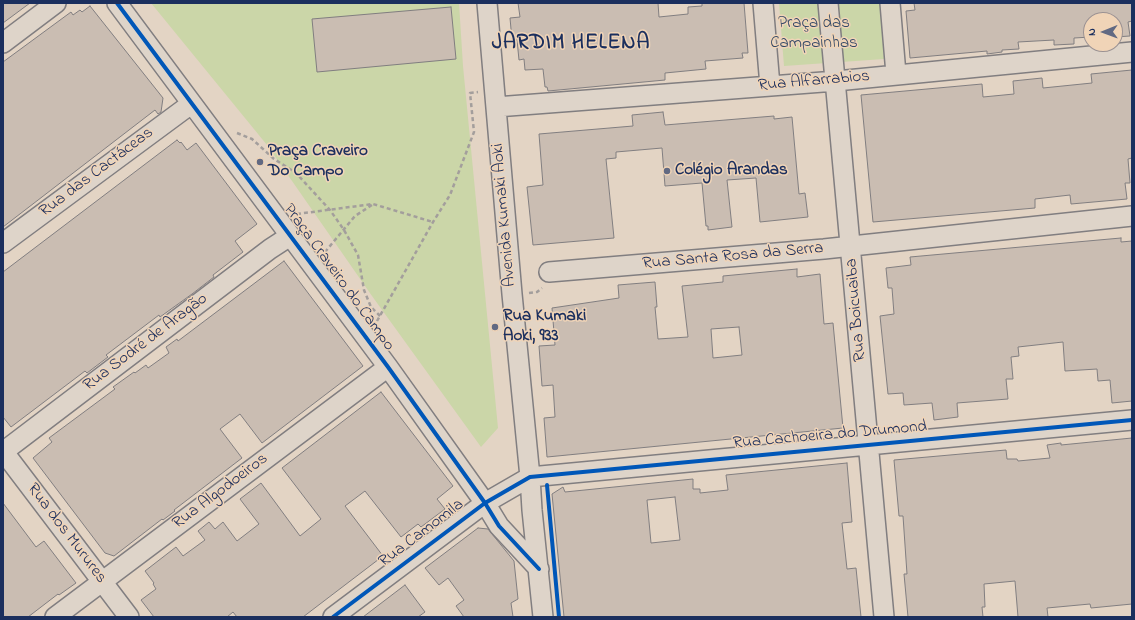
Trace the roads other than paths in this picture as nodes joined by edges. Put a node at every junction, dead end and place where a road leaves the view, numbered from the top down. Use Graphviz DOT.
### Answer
graph roads {
  1 [pos="56,3"];
  2 [pos="117,3"];
  3 [pos="487,3"];
  4 [pos="763,3"];
  5 [pos="828,3"];
  6 [pos="890,3"];
  7 [pos="3,43"];
  8 [pos="1132,52"];
  9 [pos="896,74"];
  10 [pos="836,81"];
  11 [pos="770,86"];
  12 [pos="495,99"];
  13 [pos="191,104"];
  14 [pos="1132,216"];
  15 [pos="290,236"];
  16 [pos="3,243"];
  17 [pos="851,246"];
  18 [pos="549,272"];
  19 [pos="388,367"];
  20 [pos="1132,420"];
  21 [pos="869,445"];
  22 [pos="3,452"];
  23 [pos="530,477"];
  24 [pos="484,503"];
  25 [pos="539,569"];
  26 [pos="103,582"];
  27 [pos="54,617"];
  28 [pos="129,617"];
  29 [pos="333,617"];
  30 [pos="543,617"];
  31 [pos="884,617"];
  1 -- 7 [label="street"];
  2 -- 13 [label="street, Praça Craveiro do Campo"];
  3 -- 12 [label="street, Avenida Kumaki Aoki"];
  4 -- 11 [label="street"];
  5 -- 10 [label="street, Rua Boicuaiba"];
  6 -- 9 [label="street"];
  8 -- 9 [label="street, Rua Alfarrabios"];
  9 -- 10 [label="street, Rua Alfarrabios"];
  10 -- 11 [label="street, Rua Alfarrabios"];
  10 -- 17 [label="street, Rua Boicuaiba"];
  11 -- 12 [label="street, Rua Alfarrabios"];
  12 -- 23 [label="street, Avenida Kumaki Aoki"];
  13 -- 15 [label="street, Praça Craveiro do Campo"];
  13 -- 16 [label="street, Rua das Cactáceas"];
  14 -- 17 [label="street, Rua Santa Rosa da Serra"];
  15 -- 19 [label="street, Praça Craveiro do Campo"];
  15 -- 22 [label="street, Rua Sodré de Aragão"];
  17 -- 18 [label="street, Rua Santa Rosa da Serra"];
  17 -- 21 [label="street, Rua Boicuaiba"];
  19 -- 24 [label="street, Praça Craveiro do Campo"];
  19 -- 26 [label="street, Rua Algodoeiros"];
  20 -- 21 [label="street, Rua Cachoeira do Drumond"];
  21 -- 23 [label="street, Rua Cachoeira do Drumond"];
  21 -- 31 [label="street, Rua Boicuaiba"];
  22 -- 26 [label="street, Rua dos Murures"];
  23 -- 24 [label="street, Rua Camomila"];
  23 -- 25 [label="street, Avenida Kumaki Aoki"];
  24 -- 25 [label="street, Praça Craveiro do Campo"];
  24 -- 29 [label="street, Rua Camomila"];
  25 -- 30 [label="street, Avenida Kumaki Aoki"];
  26 -- 27 [label="street, Rua Algodoeiros"];
  26 -- 28 [label="street, Rua dos Murures"];
}
